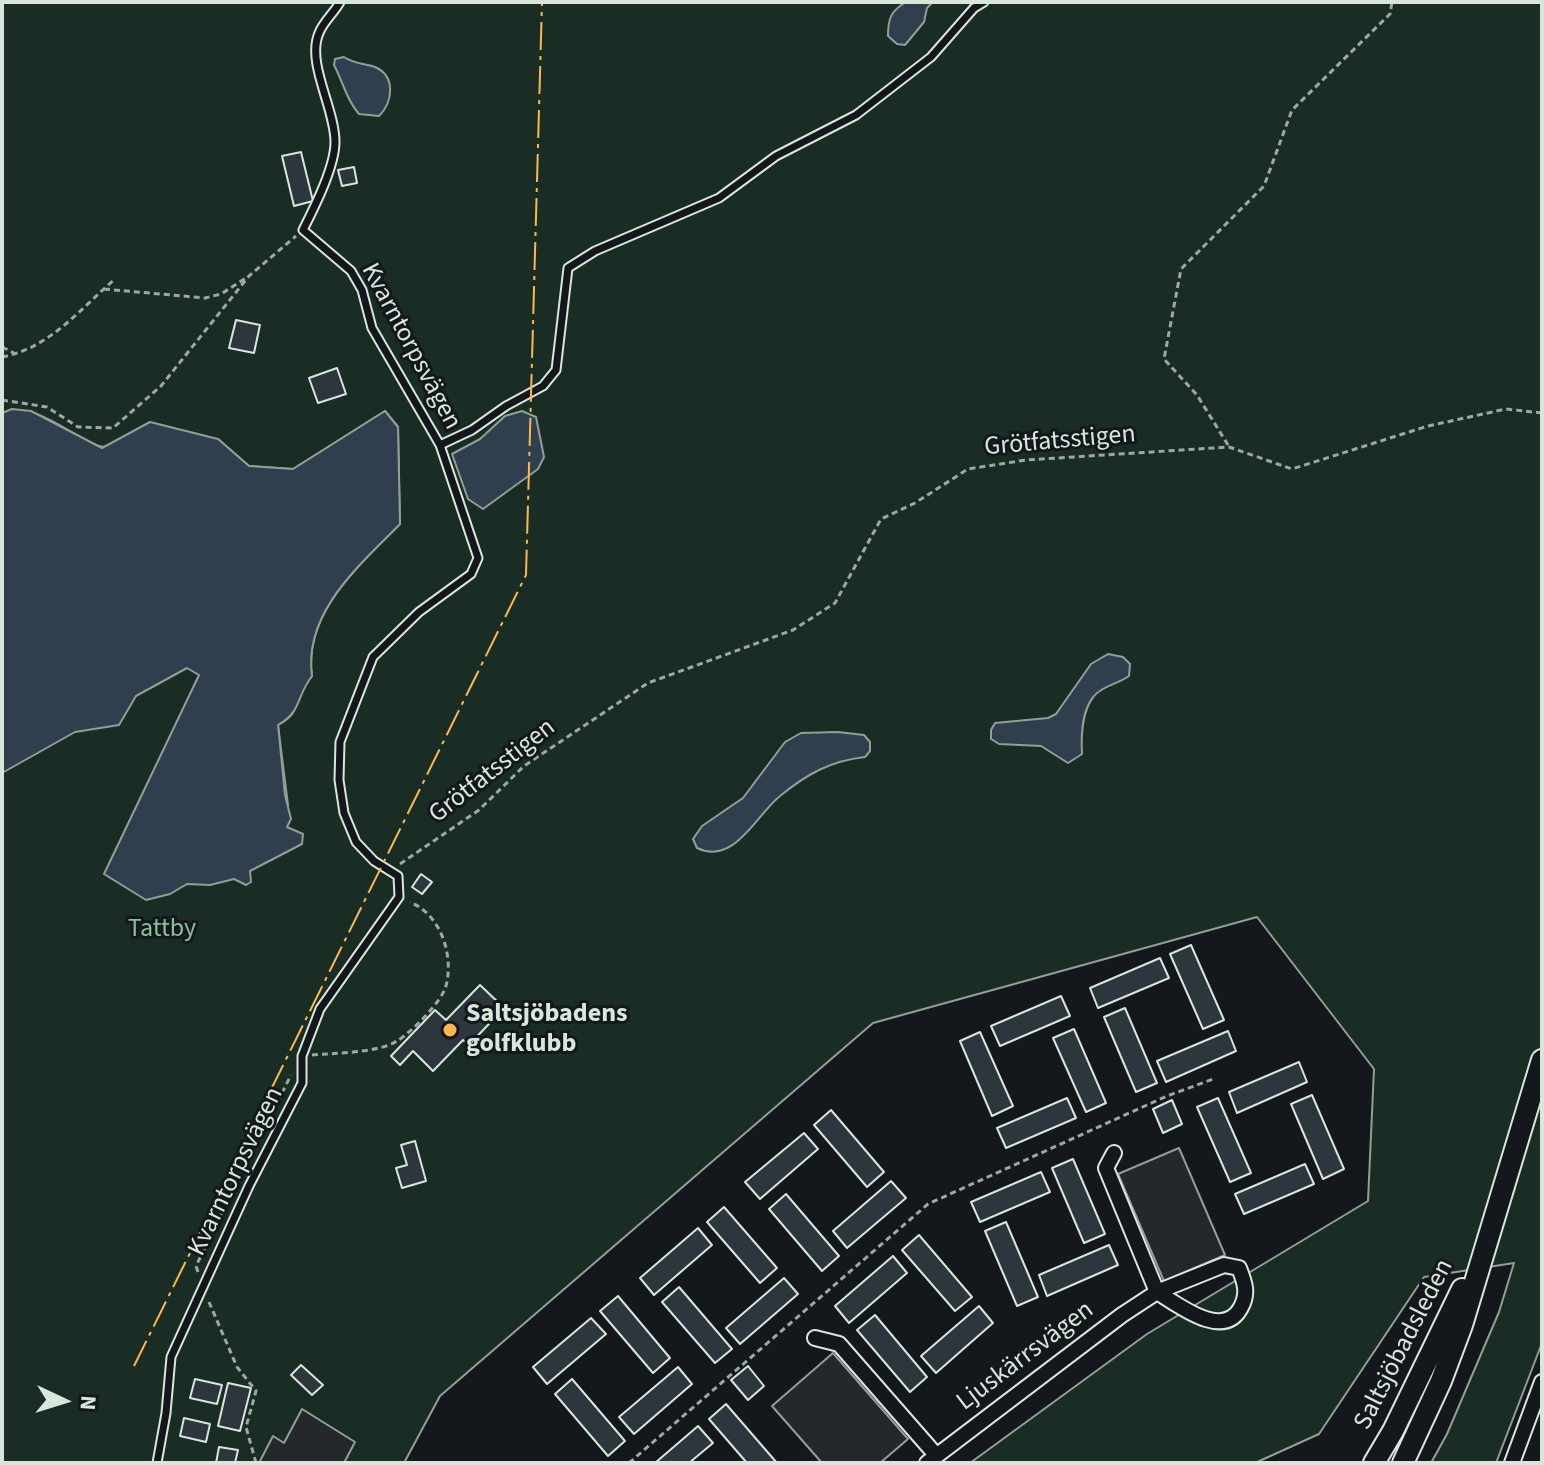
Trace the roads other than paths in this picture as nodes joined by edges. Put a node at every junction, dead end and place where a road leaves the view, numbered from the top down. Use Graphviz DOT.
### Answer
graph roads {
  1 [pos="340,2"];
  2 [pos="984,2"];
  3 [pos="440,445"];
  4 [pos="1542,1060"];
  5 [pos="1114,1153"];
  6 [pos="1482,1251"];
  7 [pos="1157,1292"];
  8 [pos="815,1338"];
  9 [pos="1542,1382"];
  10 [pos="931,1459"];
  11 [pos="157,1463"];
  12 [pos="1374,1463"];
  13 [pos="1403,1463"];
  14 [pos="1512,1463"];
  1 -- 3 [label="lane, Kvarntorpsvägen"];
  2 -- 3 [label="lane"];
  3 -- 11 [label="lane, Kvarntorpsvägen"];
  4 -- 6 [label="main road, Saltsjöbadsleden"];
  5 -- 7 [label="street"];
  6 -- 12 [label="main road, Saltsjöbadsleden"];
  6 -- 13 [label="main road, Saltsjöbadsleden"];
  7 -- 7 [label="street, Ljuskärrsvägen"];
  7 -- 10 [label="street, Ljuskärrsvägen"];
  8 -- 10 [label="street"];
  9 -- 14 [label="street"];
}
